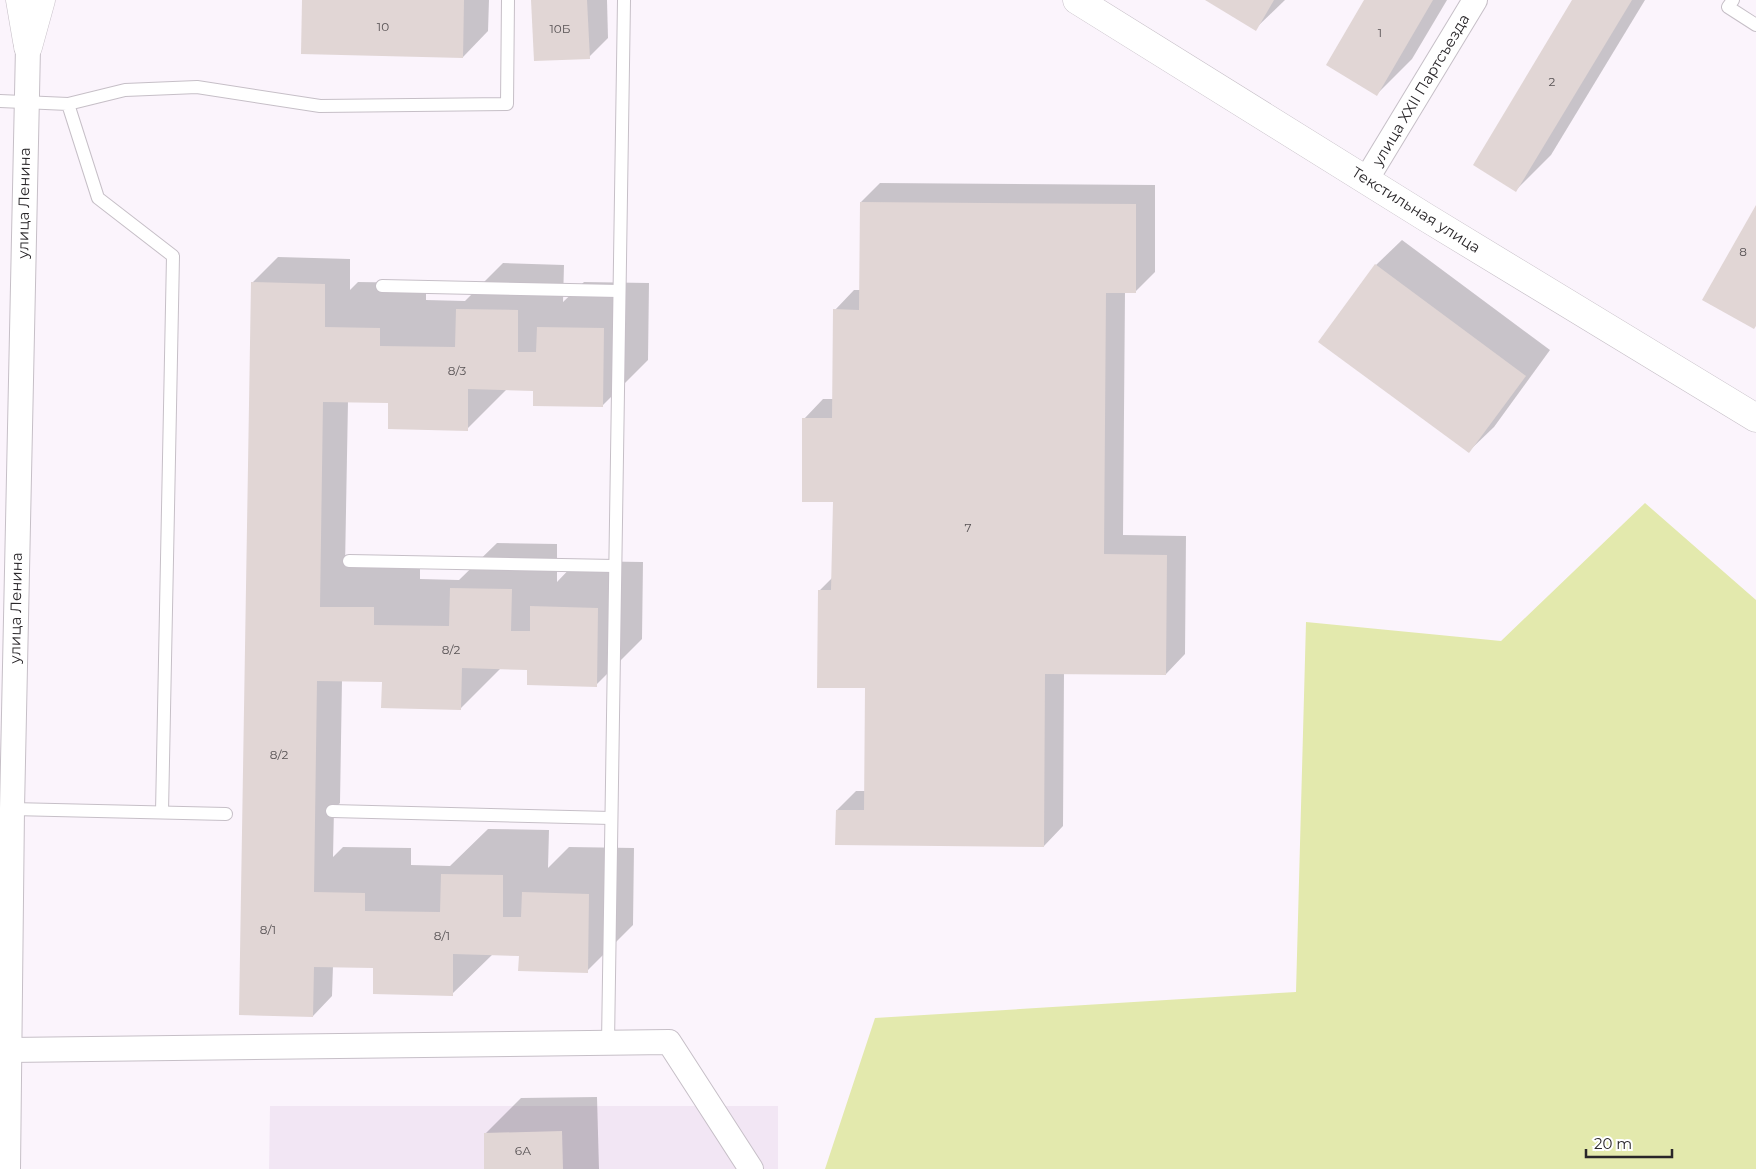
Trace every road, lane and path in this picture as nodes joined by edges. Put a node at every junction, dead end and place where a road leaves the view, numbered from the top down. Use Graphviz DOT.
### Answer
graph roads {
  1 [pos="20,0"];
  2 [pos="41,0"];
  3 [pos="508,0"];
  4 [pos="624,0"];
  5 [pos="1077,0"];
  6 [pos="1475,0"];
  7 [pos="1732,0"];
  8 [pos="1756,24"];
  9 [pos="28,47"];
  10 [pos="0,101"];
  11 [pos="26,101"];
  12 [pos="68,104"];
  13 [pos="1366,180"];
  14 [pos="382,286"];
  15 [pos="619,291"];
  16 [pos="1756,418"];
  17 [pos="349,561"];
  18 [pos="615,566"];
  19 [pos="12,809"];
  20 [pos="332,811"];
  21 [pos="162,812"];
  22 [pos="226,814"];
  23 [pos="611,818"];
  24 [pos="608,1043"];
  25 [pos="9,1050"];
  26 [pos="8,1169"];
  27 [pos="751,1169"];
  1 -- 9 [label="main road, улица Ленина"];
  2 -- 9 [label="main road, улица Ленина"];
  3 -- 12 [label="lane"];
  4 -- 15 [label="lane"];
  5 -- 13 [label="main road, Текстильная улица"];
  6 -- 13 [label="street, улица XXII Партсъезда"];
  7 -- 8 [label="lane"];
  9 -- 11 [label="street, улица Ленина"];
  10 -- 11 [label="lane"];
  11 -- 12 [label="lane"];
  11 -- 19 [label="street, улица Ленина"];
  12 -- 21 [label="lane"];
  13 -- 16 [label="main road, Текстильная улица"];
  14 -- 15 [label="lane"];
  15 -- 18 [label="lane"];
  17 -- 18 [label="lane"];
  18 -- 23 [label="lane"];
  19 -- 21 [label="lane"];
  19 -- 25 [label="street, улица Ленина"];
  20 -- 23 [label="lane"];
  21 -- 22 [label="lane"];
  23 -- 24 [label="lane"];
  24 -- 25 [label="street"];
  24 -- 27 [label="street"];
  25 -- 26 [label="street, улица Ленина"];
}
